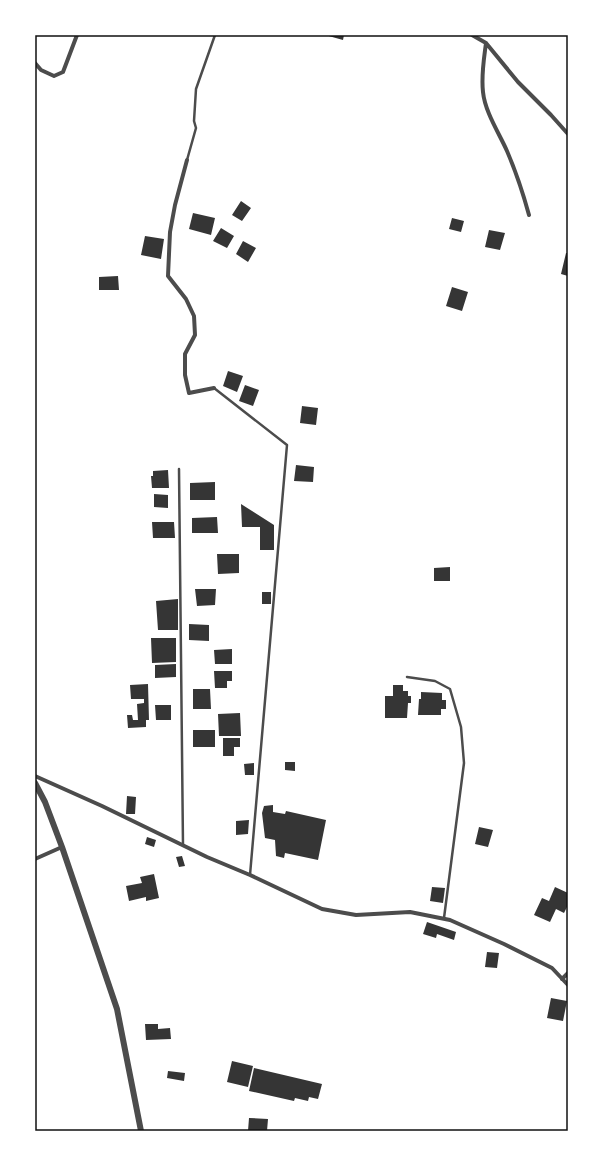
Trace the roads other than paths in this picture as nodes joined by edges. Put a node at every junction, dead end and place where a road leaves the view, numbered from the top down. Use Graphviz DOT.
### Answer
graph roads {
  1 [pos="77,35"];
  2 [pos="215,35"];
  3 [pos="472,35"];
  4 [pos="486,43"];
  5 [pos="35,63"];
  6 [pos="568,134"];
  7 [pos="187,160"];
  8 [pos="529,215"];
  9 [pos="214,388"];
  10 [pos="179,469"];
  11 [pos="407,678"];
  12 [pos="35,776"];
  13 [pos="35,783"];
  14 [pos="183,845"];
  15 [pos="62,847"];
  16 [pos="35,859"];
  17 [pos="250,875"];
  18 [pos="444,919"];
  19 [pos="568,973"];
  20 [pos="562,979"];
  21 [pos="568,985"];
  22 [pos="141,1131"];
  1 -- 5 [label="street"];
  2 -- 7 [label="lane"];
  3 -- 4 [label="street"];
  4 -- 6 [label="street"];
  4 -- 8 [label="street"];
  7 -- 9 [label="street"];
  9 -- 17 [label="lane"];
  10 -- 14 [label="lane"];
  11 -- 18 [label="lane"];
  12 -- 14 [label="street"];
  13 -- 15 [label="street"];
  14 -- 17 [label="street"];
  15 -- 16 [label="street"];
  15 -- 22 [label="street"];
  17 -- 18 [label="street"];
  18 -- 20 [label="street"];
  19 -- 20 [label="street"];
  20 -- 21 [label="street"];
}
